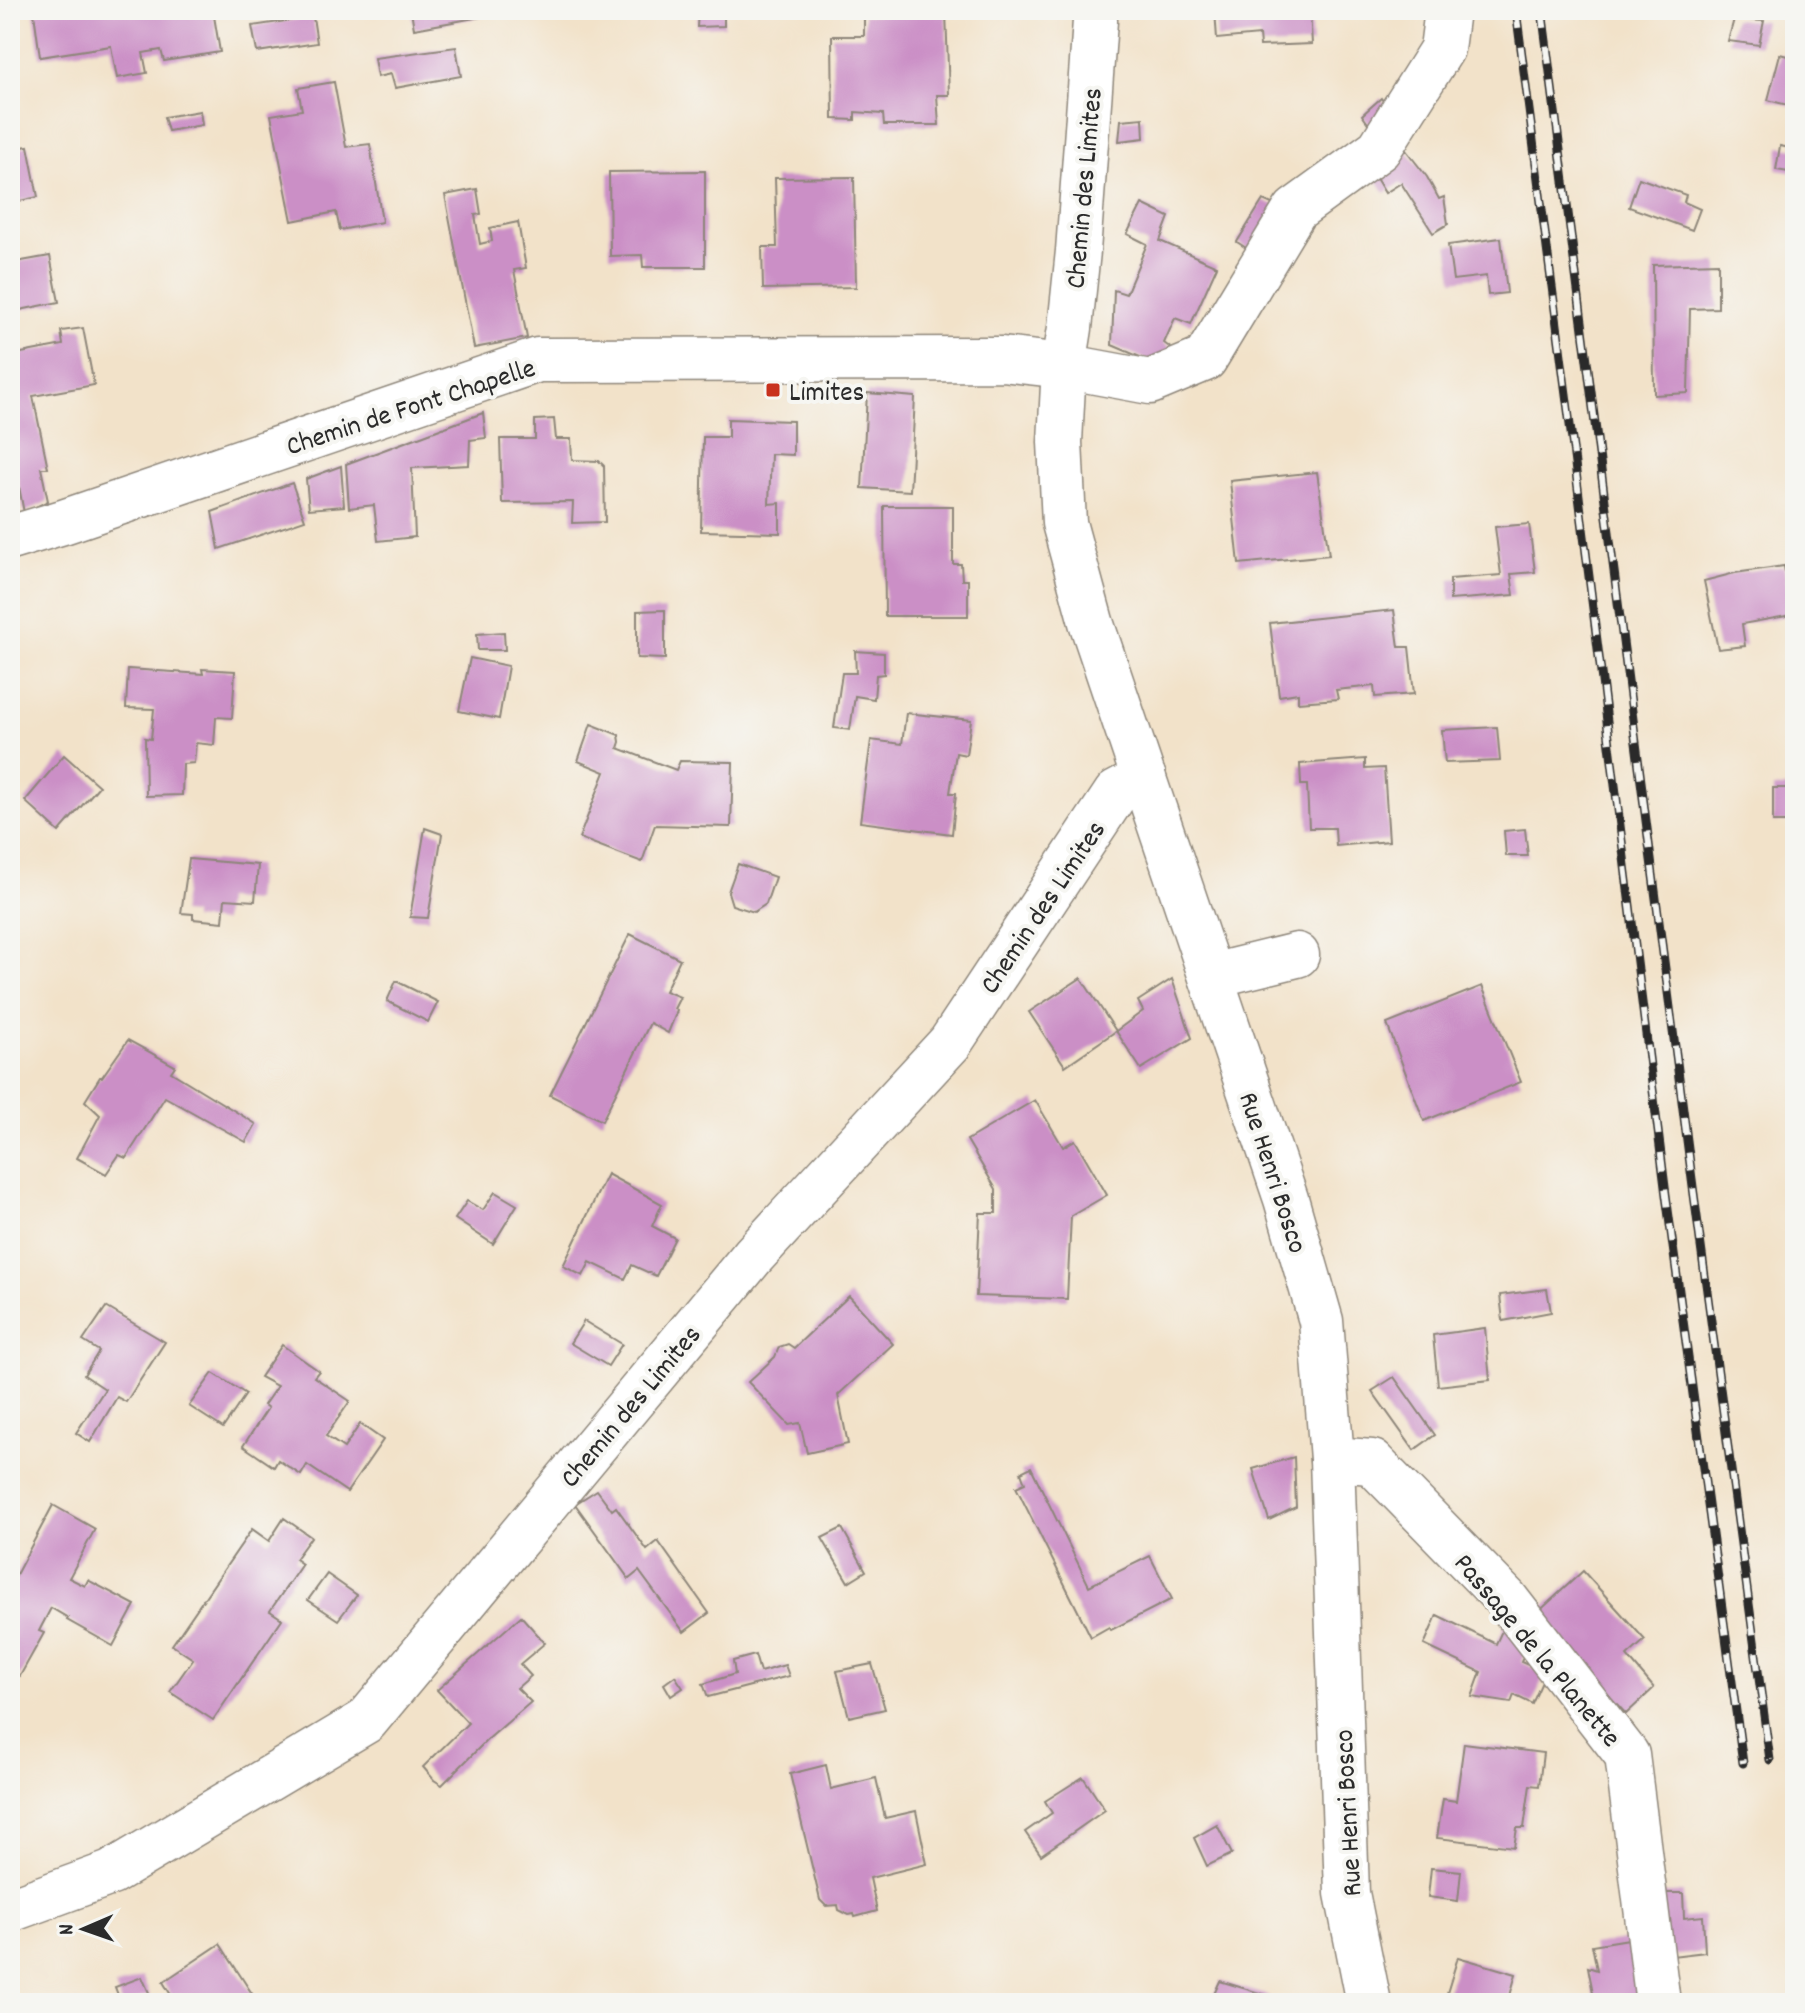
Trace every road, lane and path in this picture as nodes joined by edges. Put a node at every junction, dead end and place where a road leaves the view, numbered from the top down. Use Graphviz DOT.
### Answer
graph roads {
  1 [pos="1094,10"];
  2 [pos="1447,10"];
  3 [pos="1064,366"];
  4 [pos="10,538"];
  5 [pos="1144,778"];
  6 [pos="1297,955"];
  7 [pos="1211,976"];
  8 [pos="1332,1459"];
  9 [pos="10,1910"];
  10 [pos="1369,2003"];
  11 [pos="1658,2003"];
  1 -- 3 [label="street, Chemin des Limites"];
  2 -- 3 [label="street, Chemin de Font Chapelle"];
  3 -- 4 [label="street, Chemin de Font Chapelle"];
  3 -- 5 [label="street, Rue Henri Bosco"];
  5 -- 7 [label="street, Rue Henri Bosco"];
  5 -- 9 [label="street, Chemin des Limites"];
  6 -- 7 [label="street"];
  7 -- 8 [label="street, Rue Henri Bosco"];
  8 -- 10 [label="street, Rue Henri Bosco"];
  8 -- 11 [label="street, Passage de la Planette"];
}
